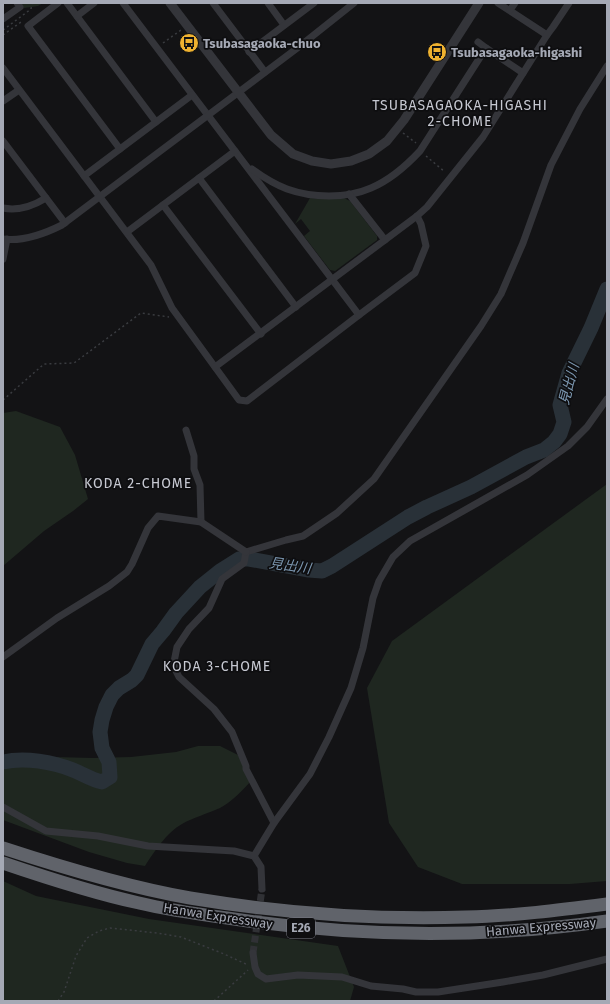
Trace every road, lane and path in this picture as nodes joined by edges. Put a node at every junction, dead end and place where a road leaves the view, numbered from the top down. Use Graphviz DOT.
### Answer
graph roads {
  1 [pos="17,3"];
  2 [pos="58,3"];
  3 [pos="67,3"];
  4 [pos="94,3"];
  5 [pos="123,3"];
  6 [pos="170,3"];
  7 [pos="213,3"];
  8 [pos="268,3"];
  9 [pos="314,3"];
  10 [pos="354,3"];
  11 [pos="479,3"];
  12 [pos="498,3"];
  13 [pos="515,3"];
  14 [pos="569,3"];
  15 [pos="510,10"];
  16 [pos="77,16"];
  17 [pos="3,19"];
  18 [pos="187,25"];
  19 [pos="284,25"];
  20 [pos="547,35"];
  21 [pos="478,42"];
  22 [pos="157,48"];
  23 [pos="486,48"];
  24 [pos="250,52"];
  25 [pos="607,66"];
  26 [pos="3,68"];
  27 [pos="265,72"];
  28 [pos="523,73"];
  29 [pos="19,90"];
  30 [pos="238,93"];
  31 [pos="192,95"];
  32 [pos="3,102"];
  33 [pos="208,116"];
  34 [pos="156,122"];
  35 [pos="397,128"];
  36 [pos="3,141"];
  37 [pos="120,149"];
  38 [pos="421,150"];
  39 [pos="6,151"];
  40 [pos="235,151"];
  41 [pos="245,164"];
  42 [pos="84,176"];
  43 [pos="451,177"];
  44 [pos="199,178"];
  45 [pos="350,194"];
  46 [pos="100,197"];
  47 [pos="46,198"];
  48 [pos="163,205"];
  49 [pos="3,208"];
  50 [pos="416,216"];
  51 [pos="65,223"];
  52 [pos="127,232"];
  53 [pos="5,239"];
  54 [pos="385,240"];
  55 [pos="3,259"];
  56 [pos="332,280"];
  57 [pos="296,307"];
  58 [pos="359,315"];
  59 [pos="179,318"];
  60 [pos="260,334"];
  61 [pos="215,367"];
  62 [pos="607,399"];
  63 [pos="3,400"];
  64 [pos="186,430"];
  65 [pos="201,522"];
  66 [pos="246,552"];
  67 [pos="3,657"];
  68 [pos="3,807"];
  69 [pos="274,823"];
  70 [pos="3,848"];
  71 [pos="254,856"];
  72 [pos="3,863"];
  73 [pos="262,889"];
  74 [pos="607,904"];
  75 [pos="607,920"];
  76 [pos="253,953"];
  77 [pos="607,959"];
  78 [pos="252,966"];
  79 [pos="58,1001"];
  80 [pos="214,1001"];
  1 -- 17 [label="street"];
  2 -- 37 [label="street"];
  3 -- 16 [label="street"];
  4 -- 16 [label="street"];
  5 -- 22 [label="street"];
  6 -- 18 [label="street"];
  7 -- 24 [label="street"];
  8 -- 19 [label="street"];
  9 -- 19 [label="street"];
  10 -- 27 [label="street"];
  11 -- 35 [label="street"];
  12 -- 15 [label="street"];
  13 -- 15 [label="street"];
  14 -- 20 [label="street"];
  15 -- 20 [label="street"];
  16 -- 34 [label="street"];
  18 -- 22 [label="path"];
  18 -- 30 [label="street"];
  19 -- 24 [label="street"];
  20 -- 28 [label="street"];
  21 -- 23 [label="street"];
  22 -- 31 [label="street"];
  23 -- 28 [label="street"];
  23 -- 38 [label="street"];
  24 -- 27 [label="street"];
  25 -- 66 [label="street"];
  26 -- 29 [label="street"];
  27 -- 30 [label="street"];
  28 -- 43 [label="street"];
  29 -- 32 [label="street"];
  29 -- 42 [label="street"];
  30 -- 33 [label="street"];
  30 -- 35 [label="street"];
  31 -- 33 [label="street"];
  31 -- 34 [label="street"];
  33 -- 40 [label="street"];
  33 -- 46 [label="street"];
  34 -- 37 [label="street"];
  35 -- 38 [label="path"];
  36 -- 39 [label="street"];
  37 -- 42 [label="street"];
  38 -- 43 [label="path"];
  38 -- 45 [label="street"];
  39 -- 47 [label="street"];
  40 -- 41 [label="street"];
  40 -- 44 [label="street"];
  41 -- 45 [label="street"];
  41 -- 56 [label="street"];
  42 -- 46 [label="street"];
  43 -- 50 [label="street"];
  44 -- 48 [label="street"];
  44 -- 57 [label="street"];
  45 -- 54 [label="street"];
  46 -- 51 [label="street"];
  46 -- 52 [label="street"];
  47 -- 49 [label="street"];
  47 -- 51 [label="street"];
  48 -- 52 [label="street"];
  48 -- 60 [label="street"];
  50 -- 54 [label="street"];
  50 -- 58 [label="street"];
  51 -- 53 [label="street"];
  52 -- 59 [label="street"];
  53 -- 55 [label="street"];
  54 -- 56 [label="street"];
  56 -- 57 [label="street"];
  56 -- 58 [label="street"];
  57 -- 60 [label="street"];
  58 -- 61 [label="street"];
  59 -- 61 [label="street"];
  59 -- 63 [label="path"];
  60 -- 61 [label="street"];
  62 -- 69 [label="street"];
  64 -- 65 [label="street"];
  65 -- 66 [label="street"];
  65 -- 67 [label="street"];
  66 -- 69 [label="street"];
  68 -- 71 [label="street"];
  69 -- 71 [label="street"];
  70 -- 74 [label="highway, Hanwa Expressway / E26"];
  71 -- 73 [label="street"];
  72 -- 75 [label="highway, Hanwa Expressway / E26"];
  76 -- 78 [label="street"];
  77 -- 78 [label="street"];
  78 -- 79 [label="path"];
  78 -- 80 [label="path"];
}
